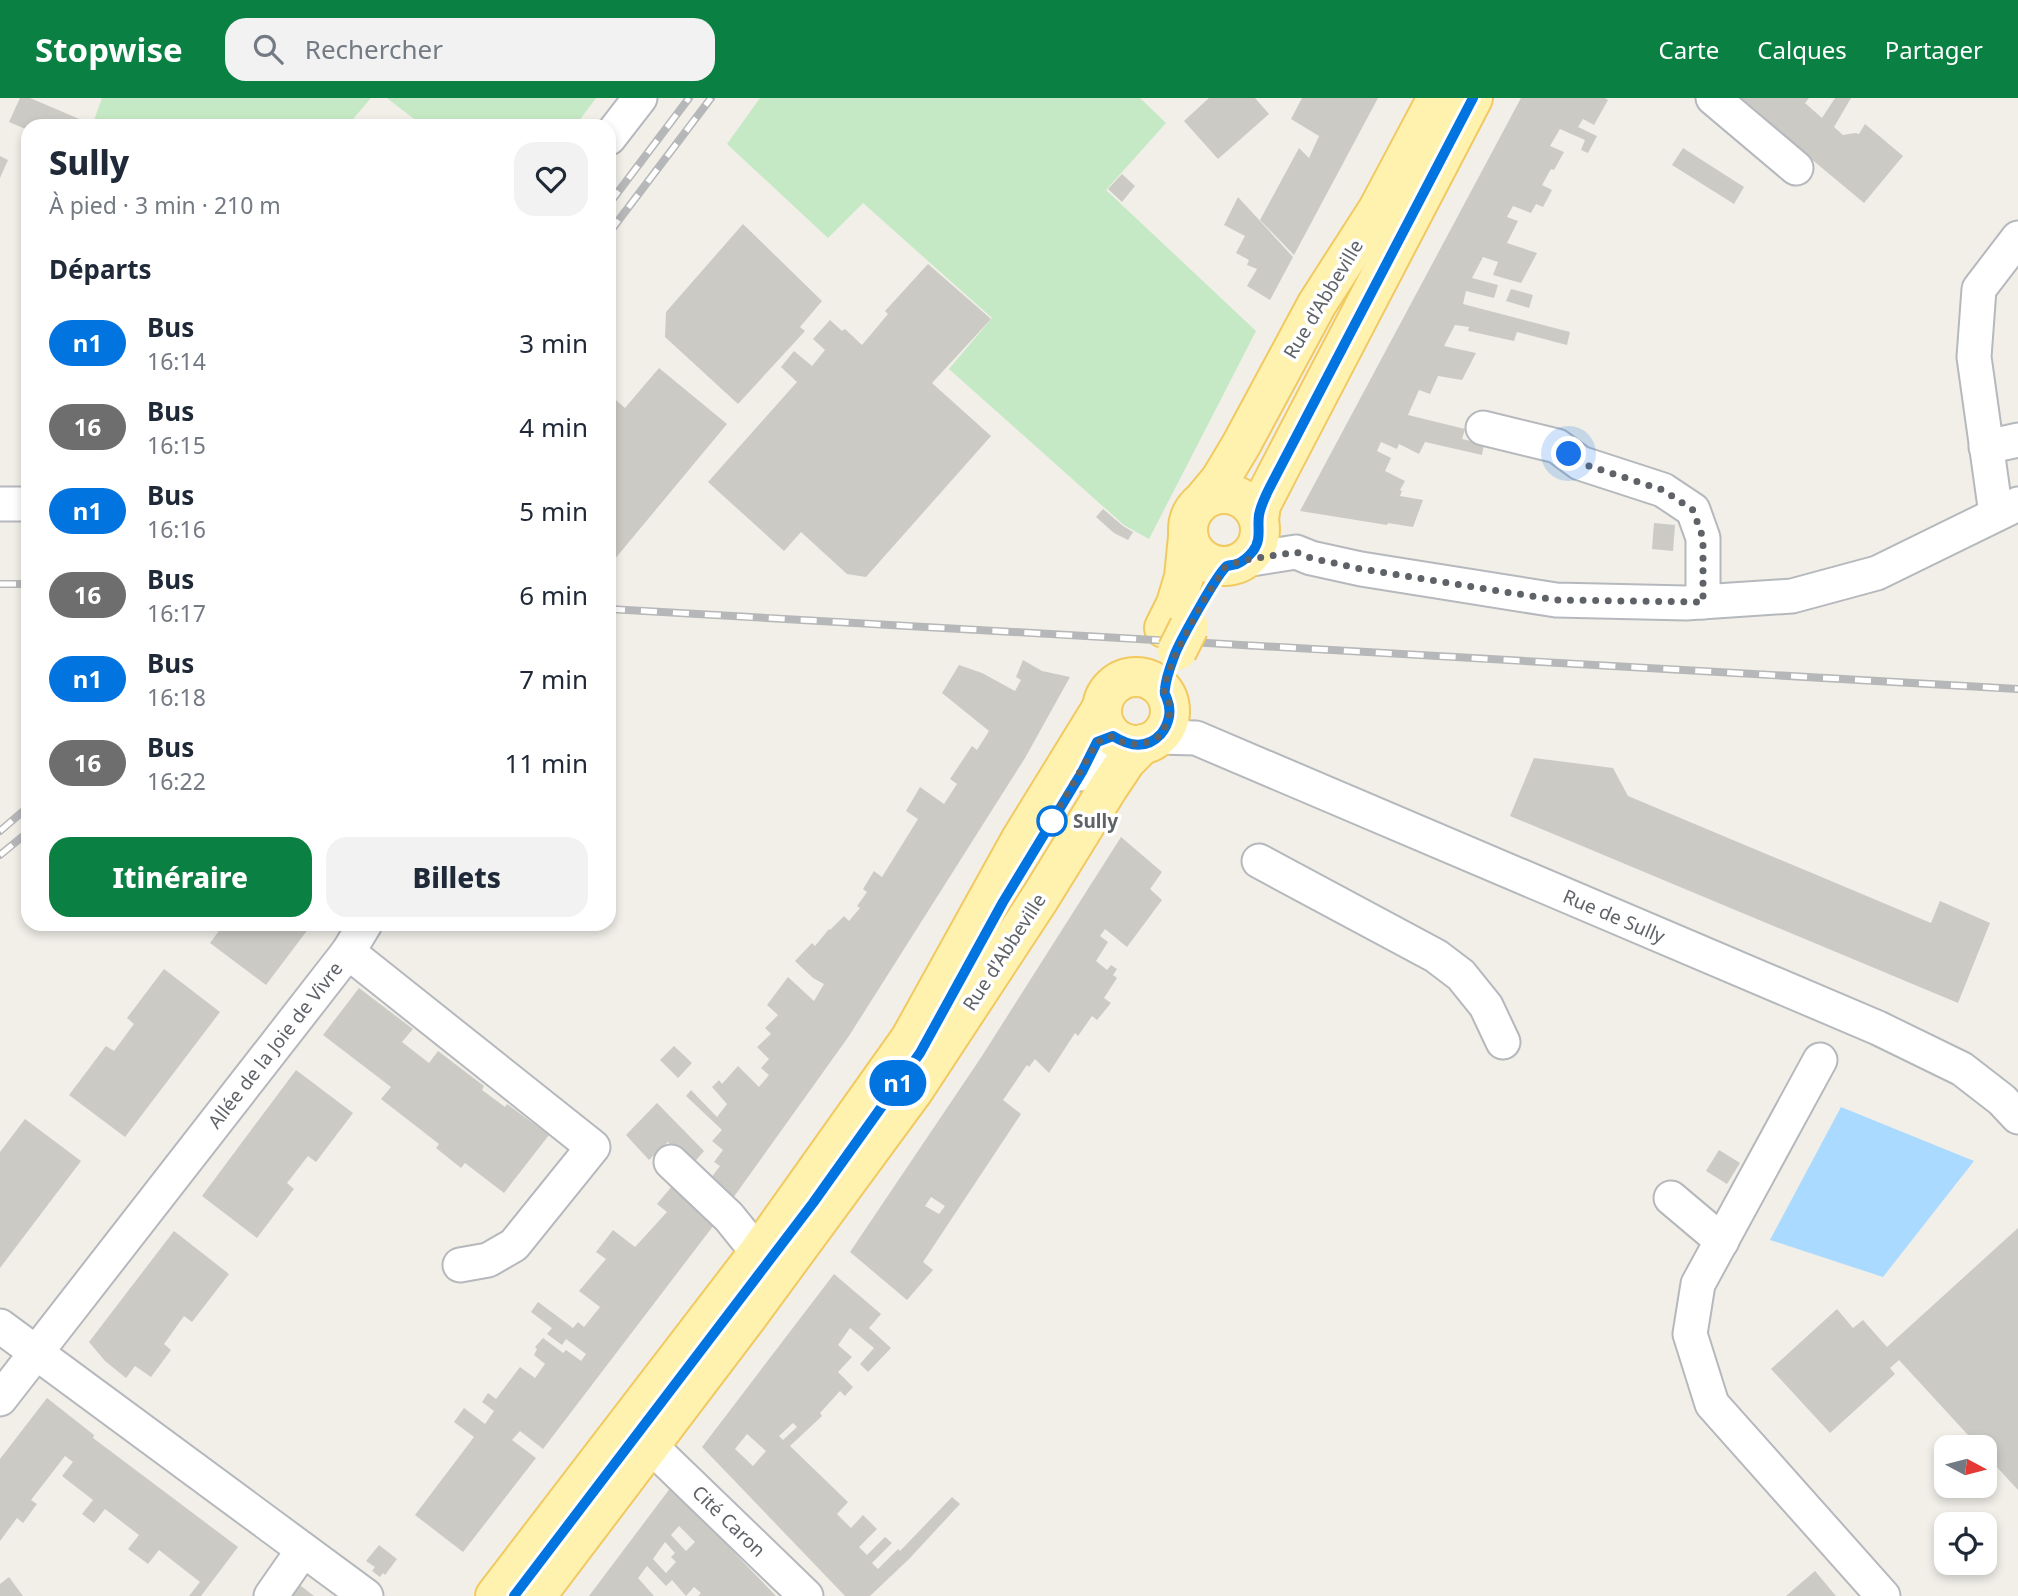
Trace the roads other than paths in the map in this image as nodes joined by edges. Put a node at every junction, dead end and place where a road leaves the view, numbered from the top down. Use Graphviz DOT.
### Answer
graph roads {
  1 [pos="640,98"];
  2 [pos="1437,98"];
  3 [pos="1455,98"];
  4 [pos="1473,98"];
  5 [pos="1713,98"];
  6 [pos="616,129"];
  7 [pos="1796,168"];
  8 [pos="2018,238"];
  9 [pos="1483,429"];
  10 [pos="2002,443"];
  11 [pos="1205,498"];
  12 [pos="0,504"];
  13 [pos="21,504"];
  14 [pos="2007,509"];
  15 [pos="1247,535"];
  16 [pos="1188,537"];
  17 [pos="1703,602"];
  18 [pos="1162,647"];
  19 [pos="1149,724"];
  20 [pos="1259,861"];
  21 [pos="361,931"];
  22 [pos="348,952"];
  23 [pos="1503,1042"];
  24 [pos="1820,1060"];
  25 [pos="2013,1103"];
  26 [pos="671,1162"];
  27 [pos="1671,1198"];
  28 [pos="1722,1241"];
  29 [pos="768,1264"];
  30 [pos="460,1265"];
  31 [pos="0,1326"];
  32 [pos="35,1353"];
  33 [pos="0,1399"];
  34 [pos="639,1434"];
  35 [pos="303,1550"];
  36 [pos="271,1596"];
  37 [pos="366,1596"];
  38 [pos="495,1596"];
  39 [pos="514,1596"];
  40 [pos="536,1596"];
  41 [pos="806,1596"];
  42 [pos="1883,1596"];
  1 -- 6 [label="street"];
  2 -- 11 [label="main road, Rue d'Abbeville"];
  3 -- 15 [label="street"];
  4 -- 15 [label="main road, Rue d'Abbeville"];
  5 -- 7 [label="street"];
  8 -- 10 [label="street"];
  9 -- 17 [label="street"];
  10 -- 14 [label="street"];
  11 -- 15 [label="main road"];
  11 -- 16 [label="main road"];
  12 -- 13 [label="street"];
  14 -- 17 [label="street"];
  15 -- 16 [label="main road"];
  15 -- 17 [label="street"];
  15 -- 18 [label="main road, Rue d'Abbeville"];
  16 -- 18 [label="main road, Rue d'Abbeville"];
  18 -- 19 [label="main road, Rue d'Abbeville"];
  18 -- 19 [label="main road"];
  19 -- 25 [label="street, Rue de Sully"];
  19 -- 29 [label="main road, Rue d'Abbeville"];
  19 -- 29 [label="main road, Rue d'Abbeville"];
  20 -- 23 [label="street"];
  21 -- 22 [label="street"];
  22 -- 30 [label="street, Allée de la Joie de Vivre"];
  22 -- 32 [label="street, Allée de la Joie de Vivre"];
  24 -- 28 [label="street"];
  26 -- 29 [label="street"];
  27 -- 28 [label="street"];
  28 -- 42 [label="street"];
  29 -- 34 [label="main road, Rue d'Abbeville"];
  31 -- 32 [label="street"];
  32 -- 33 [label="street, Allée de la Joie de Vivre"];
  32 -- 35 [label="street"];
  34 -- 38 [label="main road, Rue d'Abbeville"];
  34 -- 39 [label="street"];
  34 -- 40 [label="main road, Rue d'Abbeville"];
  34 -- 41 [label="street, Cité Caron"];
  35 -- 36 [label="street"];
  35 -- 37 [label="street"];
}
